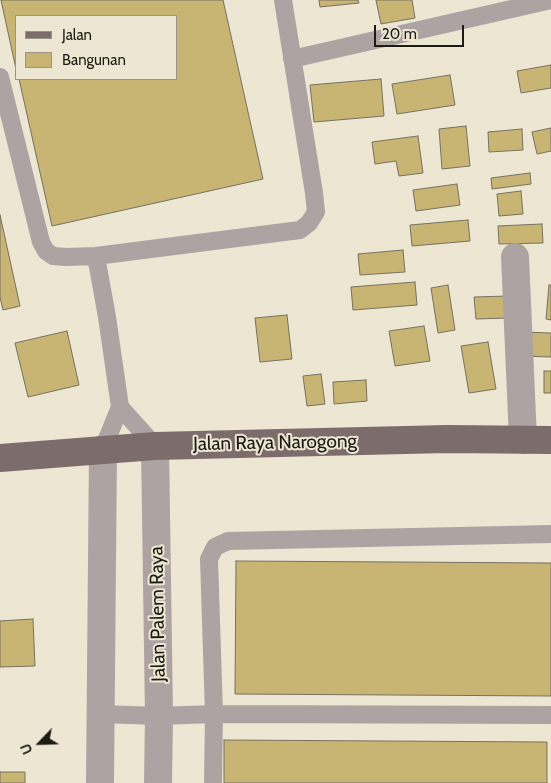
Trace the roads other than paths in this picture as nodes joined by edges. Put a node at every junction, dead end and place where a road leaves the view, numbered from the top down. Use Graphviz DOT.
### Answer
graph roads {
  1 [pos="283,0"];
  2 [pos="551,0"];
  3 [pos="292,59"];
  4 [pos="0,77"];
  5 [pos="96,256"];
  6 [pos="515,257"];
  7 [pos="120,407"];
  8 [pos="522,440"];
  9 [pos="551,440"];
  10 [pos="155,446"];
  11 [pos="103,449"];
  12 [pos="0,458"];
  13 [pos="551,534"];
  14 [pos="101,714"];
  15 [pos="214,714"];
  16 [pos="551,715"];
  17 [pos="159,716"];
  18 [pos="100,783"];
  19 [pos="158,783"];
  20 [pos="213,783"];
  1 -- 3 [label="lane"];
  2 -- 3 [label="lane"];
  3 -- 5 [label="lane"];
  4 -- 5 [label="lane"];
  5 -- 7 [label="lane"];
  6 -- 8 [label="street"];
  7 -- 10 [label="lane"];
  7 -- 11 [label="lane"];
  8 -- 9 [label="main road, Jalan Raya Narogong"];
  8 -- 10 [label="main road, Jalan Raya Narogong"];
  10 -- 11 [label="main road, Jalan Raya Narogong"];
  10 -- 17 [label="street, Jalan Palem Raya"];
  11 -- 12 [label="main road, Jalan Raya Narogong"];
  11 -- 14 [label="street"];
  13 -- 15 [label="lane"];
  14 -- 17 [label="lane"];
  14 -- 18 [label="street"];
  15 -- 16 [label="lane"];
  15 -- 17 [label="lane"];
  15 -- 20 [label="lane"];
  17 -- 19 [label="street, Jalan Palem Raya"];
}
